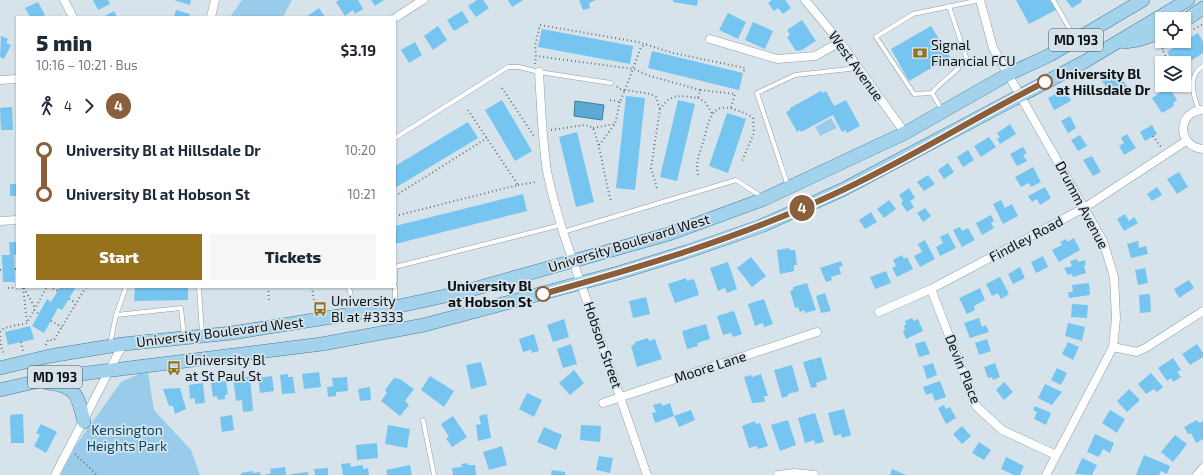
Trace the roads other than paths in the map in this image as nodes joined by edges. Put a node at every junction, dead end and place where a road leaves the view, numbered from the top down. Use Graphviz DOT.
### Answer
graph roads {
  1 [pos="64,0"];
  2 [pos="215,0"];
  3 [pos="424,0"];
  4 [pos="805,0"];
  5 [pos="980,0"];
  6 [pos="1053,0"];
  7 [pos="1143,0"];
  8 [pos="1188,0"];
  9 [pos="949,6"];
  10 [pos="1203,8"];
  11 [pos="72,16"];
  12 [pos="211,16"];
  13 [pos="1191,16"];
  14 [pos="396,17"];
  15 [pos="1155,34"];
  16 [pos="710,39"];
  17 [pos="1076,40"];
  18 [pos="840,42"];
  19 [pos="1118,42"];
  20 [pos="1203,66"];
  21 [pos="858,68"];
  22 [pos="538,72"];
  23 [pos="1007,76"];
  24 [pos="16,79"];
  25 [pos="0,80"];
  26 [pos="612,83"];
  27 [pos="932,93"];
  28 [pos="1020,95"];
  29 [pos="1201,110"];
  30 [pos="943,112"];
  31 [pos="904,133"];
  32 [pos="396,137"];
  33 [pos="1186,141"];
  34 [pos="1203,149"];
  35 [pos="789,188"];
  36 [pos="764,199"];
  37 [pos="1084,208"];
  38 [pos="16,220"];
  39 [pos="0,221"];
  40 [pos="562,228"];
  41 [pos="574,262"];
  42 [pos="396,267"];
  43 [pos="582,283"];
  44 [pos="126,288"];
  45 [pos="199,288"];
  46 [pos="349,288"];
  47 [pos="395,288"];
  48 [pos="931,289"];
  49 [pos="395,307"];
  50 [pos="1203,311"];
  51 [pos="879,312"];
  52 [pos="355,313"];
  53 [pos="116,315"];
  54 [pos="817,332"];
  55 [pos="202,336"];
  56 [pos="185,338"];
  57 [pos="123,344"];
  58 [pos="109,346"];
  59 [pos="1113,347"];
  60 [pos="0,368"];
  61 [pos="111,369"];
  62 [pos="35,382"];
  63 [pos="0,390"];
  64 [pos="621,396"];
  65 [pos="603,403"];
  66 [pos="423,420"];
  67 [pos="84,422"];
  68 [pos="1056,455"];
  69 [pos="1203,468"];
  70 [pos="55,475"];
  71 [pos="434,475"];
  72 [pos="648,475"];
  73 [pos="778,475"];
  74 [pos="814,475"];
  75 [pos="1046,475"];
  76 [pos="1197,475"];
  1 -- 11 [label="street"];
  2 -- 12 [label="street"];
  3 -- 14 [label="street"];
  4 -- 18 [label="street, West Avenue"];
  5 -- 9 [label="lane"];
  5 -- 23 [label="street, Drumm Avenue"];
  6 -- 17 [label="lane"];
  7 -- 17 [label="main road, University Boulevard West / MD 193"];
  8 -- 19 [label="main road, University Boulevard West / MD 193"];
  9 -- 27 [label="lane"];
  9 -- 27 [label="lane"];
  10 -- 13 [label="main road"];
  15 -- 19 [label="main road"];
  16 -- 18 [label="street"];
  17 -- 23 [label="main road, University Boulevard West / MD 193"];
  18 -- 21 [label="street, West Avenue"];
  19 -- 28 [label="main road, University Boulevard West / MD 193"];
  20 -- 29 [label="lane"];
  21 -- 31 [label="street, West Avenue"];
  21 -- 35 [label="lane"];
  22 -- 26 [label="lane"];
  22 -- 32 [label="lane"];
  22 -- 40 [label="street, Hobson Street"];
  23 -- 28 [label="street, Drumm Avenue"];
  23 -- 30 [label="main road, University Boulevard West / MD 193"];
  24 -- 25 [label="street"];
  27 -- 30 [label="lane"];
  28 -- 37 [label="street, Drumm Avenue"];
  28 -- 43 [label="main road, University Boulevard West / MD 193"];
  29 -- 33 [label="street"];
  30 -- 31 [label="main road, University Boulevard West / MD 193"];
  31 -- 35 [label="main road, University Boulevard West / MD 193"];
  33 -- 34 [label="street"];
  33 -- 37 [label="street, Findley Road"];
  35 -- 36 [label="main road, University Boulevard West / MD 193"];
  36 -- 40 [label="lane"];
  36 -- 41 [label="main road, University Boulevard West / MD 193"];
  37 -- 48 [label="street, Findley Road"];
  37 -- 59 [label="street, Drumm Avenue"];
  38 -- 39 [label="street"];
  40 -- 41 [label="street, Hobson Street"];
  40 -- 42 [label="lane"];
  41 -- 43 [label="street, Hobson Street"];
  41 -- 49 [label="main road, University Boulevard West / MD 193"];
  43 -- 61 [label="main road, University Boulevard West / MD 193"];
  43 -- 64 [label="street, Hobson Street"];
  44 -- 53 [label="lane"];
  45 -- 55 [label="lane"];
  46 -- 52 [label="lane"];
  47 -- 49 [label="lane"];
  48 -- 51 [label="street, Findley Road"];
  48 -- 68 [label="street, Devin Place"];
  49 -- 52 [label="main road, University Boulevard West / MD 193"];
  50 -- 59 [label="street"];
  52 -- 55 [label="main road, University Boulevard West / MD 193"];
  53 -- 56 [label="lane"];
  53 -- 58 [label="lane"];
  54 -- 64 [label="street, Moore Lane"];
  55 -- 56 [label="main road, University Boulevard West / MD 193"];
  56 -- 57 [label="main road, University Boulevard West / MD 193"];
  57 -- 58 [label="main road, University Boulevard West / MD 193"];
  57 -- 61 [label="street"];
  58 -- 60 [label="main road, University Boulevard West / MD 193"];
  59 -- 68 [label="street, Drumm Avenue"];
  61 -- 62 [label="main road, University Boulevard West / MD 193"];
  61 -- 67 [label="street"];
  62 -- 63 [label="main road, University Boulevard West / MD 193"];
  62 -- 67 [label="main road"];
  64 -- 65 [label="street, Moore Lane"];
  64 -- 72 [label="street, Hobson Street"];
  66 -- 71 [label="lane"];
  67 -- 70 [label="street"];
  68 -- 75 [label="street, Drumm Avenue"];
  69 -- 76 [label="street"];
  73 -- 74 [label="street"];
}
